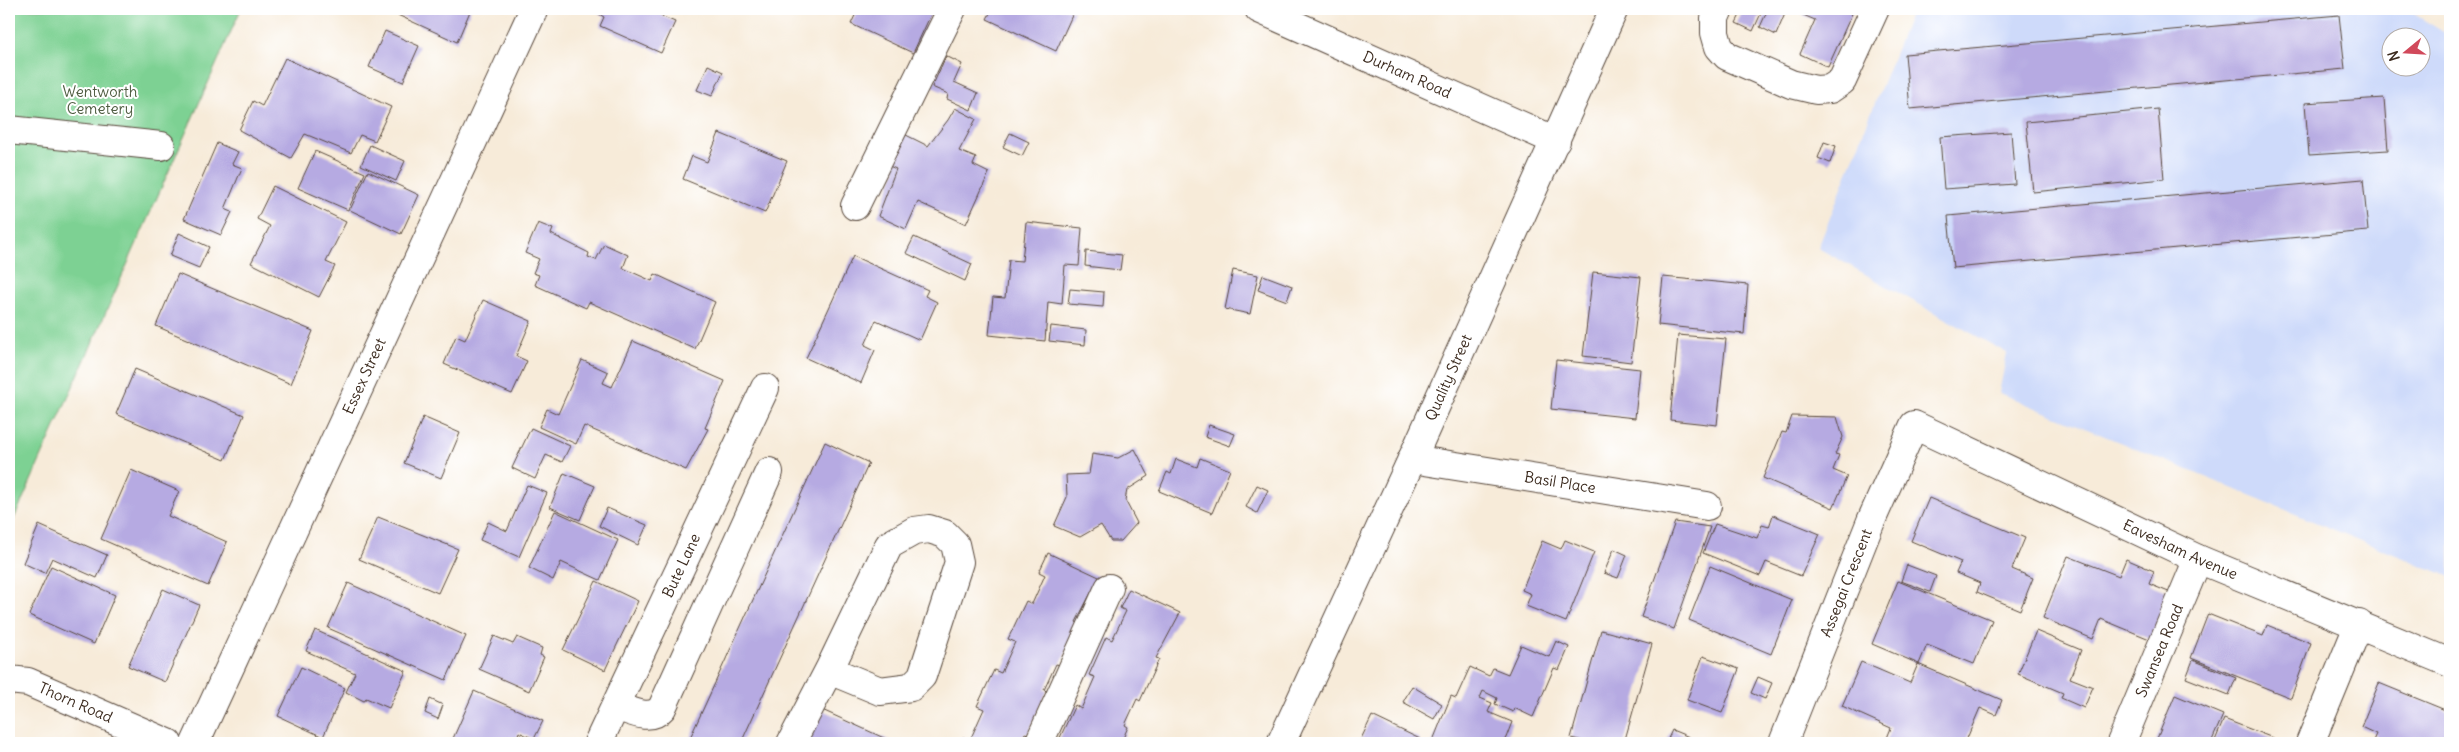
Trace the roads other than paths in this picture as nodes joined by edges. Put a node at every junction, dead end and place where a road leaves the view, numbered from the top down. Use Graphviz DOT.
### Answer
graph roads {
  1 [pos="534,9"];
  2 [pos="952,9"];
  3 [pos="1258,9"];
  4 [pos="1614,9"];
  5 [pos="1719,9"];
  6 [pos="1875,9"];
  7 [pos="9,130"];
  8 [pos="1556,141"];
  9 [pos="161,146"];
  10 [pos="855,206"];
  11 [pos="765,388"];
  12 [pos="1914,425"];
  13 [pos="1412,459"];
  14 [pos="769,472"];
  15 [pos="719,486"];
  16 [pos="1707,506"];
  17 [pos="753,507"];
  18 [pos="2198,559"];
  19 [pos="1109,588"];
  20 [pos="2359,624"];
  21 [pos="2450,663"];
  22 [pos="830,670"];
  23 [pos="9,680"];
  24 [pos="616,706"];
  25 [pos="168,743"];
  26 [pos="195,743"];
  27 [pos="598,743"];
  28 [pos="792,743"];
  29 [pos="1039,743"];
  30 [pos="1281,743"];
  31 [pos="1783,743"];
  32 [pos="2121,743"];
  33 [pos="2310,743"];
  1 -- 26 [label="street, Essex Street"];
  2 -- 10 [label="street"];
  3 -- 8 [label="street, Durham Road"];
  4 -- 8 [label="street, Quality Street"];
  5 -- 6 [label="street"];
  7 -- 9 [label="street"];
  8 -- 13 [label="street, Quality Street"];
  11 -- 15 [label="street, Bute Lane"];
  12 -- 18 [label="street, Eavesham Avenue"];
  12 -- 31 [label="street, Assegai Crescent"];
  13 -- 16 [label="street, Basil Place"];
  13 -- 30 [label="street, Quality Street"];
  14 -- 17 [label="street"];
  15 -- 17 [label="street"];
  15 -- 24 [label="street, Bute Lane"];
  17 -- 24 [label="street"];
  18 -- 20 [label="street, Eavesham Avenue"];
  18 -- 32 [label="street, Swansea Road"];
  19 -- 29 [label="street"];
  20 -- 21 [label="street, Eavesham Avenue"];
  20 -- 33 [label="street"];
  22 -- 22 [label="street"];
  22 -- 28 [label="street"];
  23 -- 25 [label="street, Thorn Road"];
  24 -- 27 [label="street, Bute Lane"];
}
